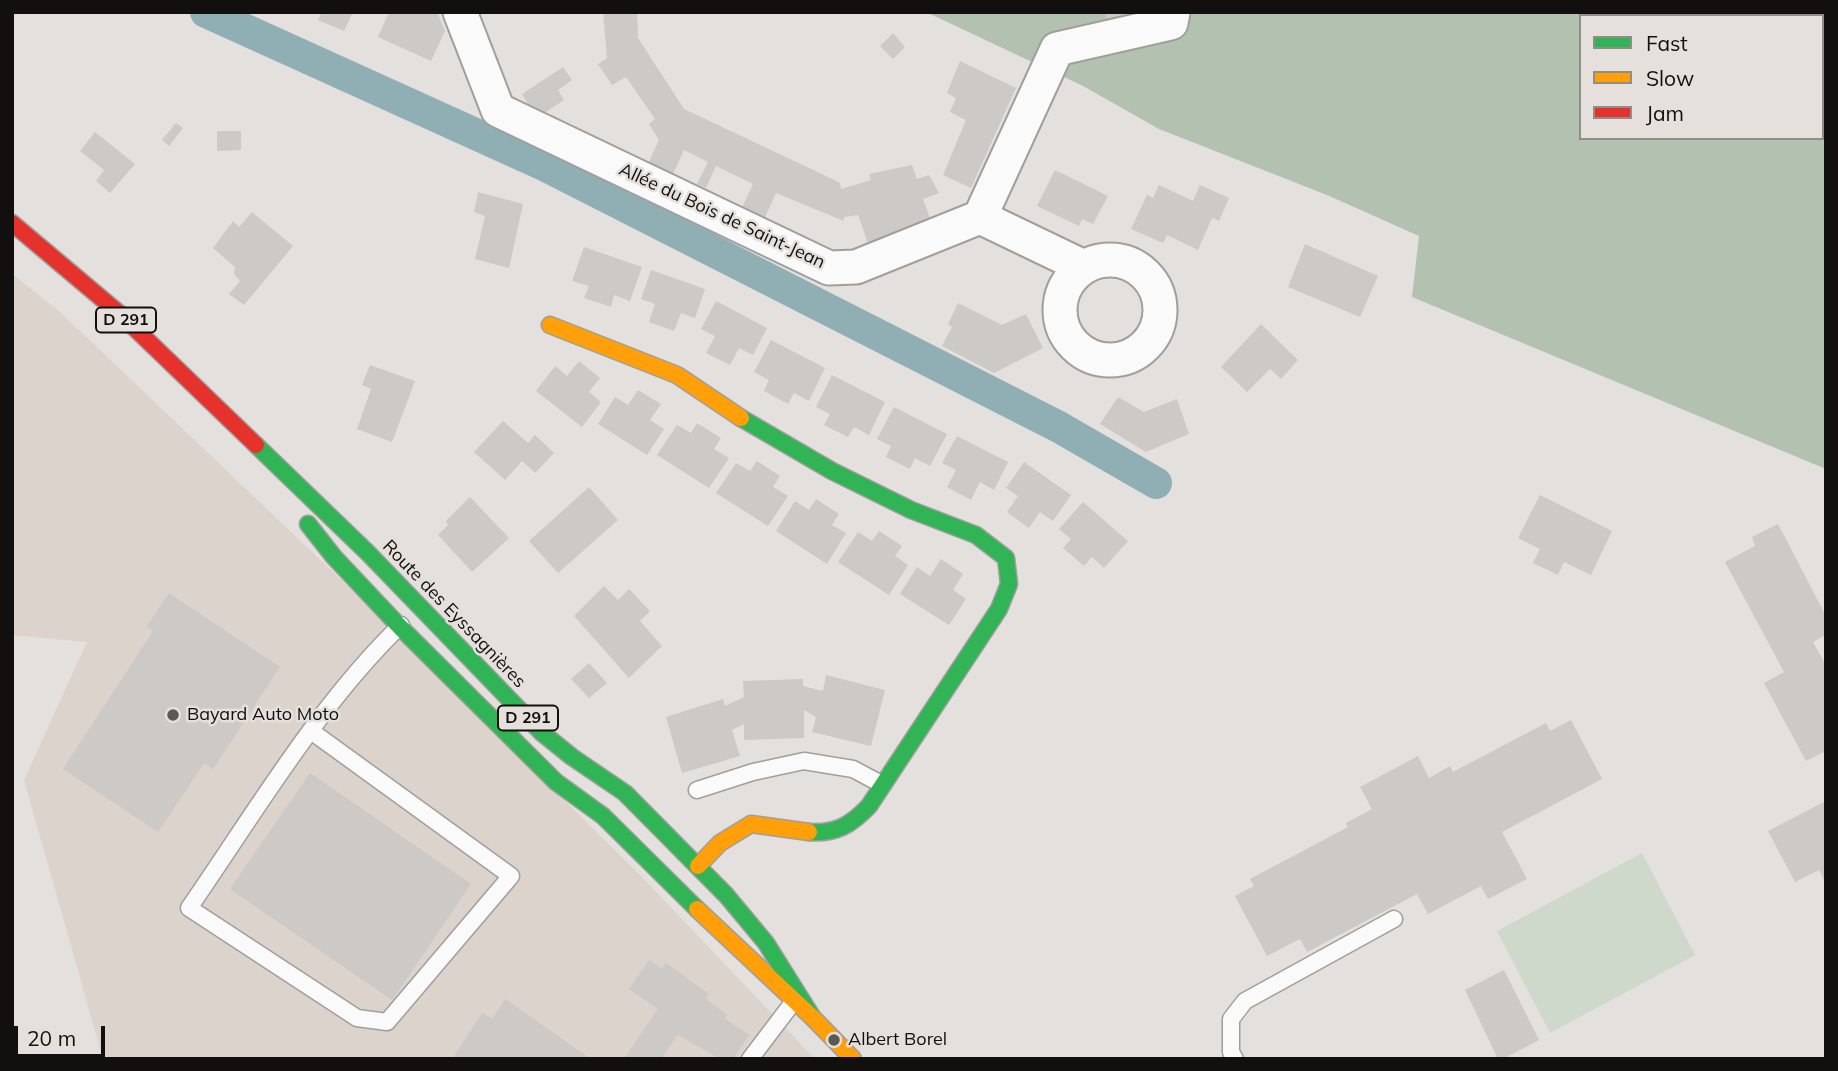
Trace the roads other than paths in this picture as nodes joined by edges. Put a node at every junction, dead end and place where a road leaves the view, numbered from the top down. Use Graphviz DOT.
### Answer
graph roads {
  1 [pos="460,12"];
  2 [pos="1173,12"];
  3 [pos="980,217"];
  4 [pos="12,223"];
  5 [pos="1084,267"];
  6 [pos="550,324"];
  7 [pos="233,424"];
  8 [pos="285,495"];
  9 [pos="300,515"];
  10 [pos="409,596"];
  11 [pos="400,627"];
  12 [pos="311,731"];
  13 [pos="541,732"];
  14 [pos="883,785"];
  15 [pos="697,790"];
  16 [pos="698,866"];
  17 [pos="1394,919"];
  18 [pos="794,1001"];
  19 [pos="813,1018"];
  20 [pos="750,1059"];
  21 [pos="853,1059"];
  22 [pos="1235,1059"];
  1 -- 3 [label="street, Allée du Bois de Saint-Jean"];
  2 -- 3 [label="street"];
  3 -- 5 [label="street"];
  4 -- 7 [label="main road, Route des Eyssagnières / D 291"];
  6 -- 14 [label="main road"];
  7 -- 8 [label="main road, Route des Eyssagnières / D 291"];
  7 -- 10 [label="main road, Route des Eyssagnières / D 291"];
  9 -- 11 [label="main road, Route des Eyssagnières / D 291"];
  10 -- 11 [label="lane"];
  10 -- 13 [label="main road, Route des Eyssagnières / D 291"];
  11 -- 12 [label="lane"];
  11 -- 13 [label="lane"];
  11 -- 18 [label="main road, Route des Eyssagnières / D 291"];
  12 -- 12 [label="lane"];
  13 -- 16 [label="main road, Route des Eyssagnières / D 291"];
  14 -- 15 [label="lane"];
  14 -- 16 [label="main road"];
  16 -- 19 [label="main road, Route des Eyssagnières / D 291"];
  17 -- 22 [label="lane"];
  18 -- 19 [label="main road, Route des Eyssagnières / D 291"];
  18 -- 20 [label="lane"];
  19 -- 21 [label="main road, Route des Eyssagnières / D 291"];
}
